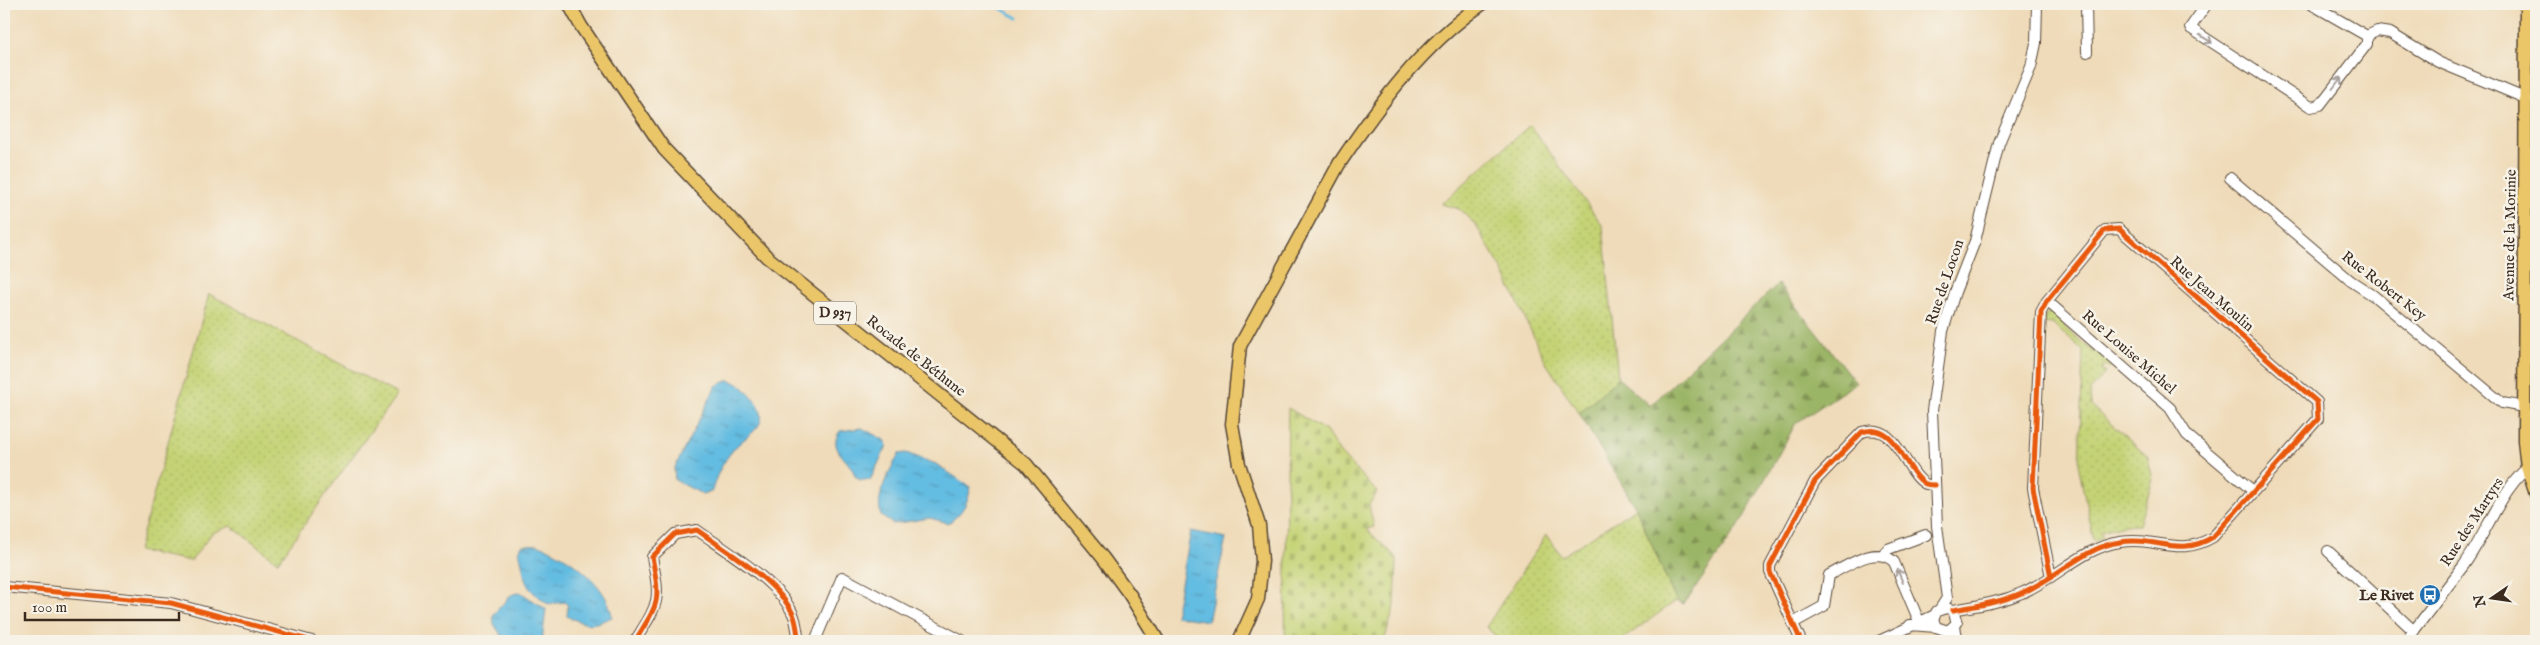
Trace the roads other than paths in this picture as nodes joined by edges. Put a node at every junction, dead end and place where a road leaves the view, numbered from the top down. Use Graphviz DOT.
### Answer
graph roads {
  1 [pos="569,4"];
  2 [pos="1482,4"];
  3 [pos="2038,4"];
  4 [pos="2086,4"];
  5 [pos="2207,4"];
  6 [pos="2311,4"];
  7 [pos="2526,4"];
  8 [pos="2367,36"];
  9 [pos="2087,52"];
  10 [pos="2527,99"];
  11 [pos="2531,166"];
  12 [pos="2230,178"];
  13 [pos="2047,300"];
  14 [pos="2524,407"];
  15 [pos="2531,464"];
  16 [pos="1935,486"];
  17 [pos="2253,491"];
  18 [pos="2536,494"];
  19 [pos="1926,535"];
  20 [pos="2328,552"];
  21 [pos="1883,554"];
  22 [pos="2051,577"];
  23 [pos="8,588"];
  24 [pos="1130,595"];
  25 [pos="1948,615"];
  26 [pos="1249,622"];
  27 [pos="1793,623"];
  28 [pos="1915,623"];
  29 [pos="1940,629"];
  30 [pos="2414,631"];
  31 [pos="280,637"];
  32 [pos="312,641"];
  33 [pos="635,641"];
  34 [pos="798,641"];
  35 [pos="815,641"];
  36 [pos="962,641"];
  37 [pos="1146,641"];
  38 [pos="1158,641"];
  39 [pos="1234,641"];
  40 [pos="1239,641"];
  41 [pos="1801,641"];
  42 [pos="1879,641"];
  43 [pos="1953,641"];
  44 [pos="1958,641"];
  45 [pos="2406,641"];
  1 -- 24 [label="main road, Rocade de Béthune / D 937"];
  2 -- 26 [label="main road"];
  3 -- 16 [label="street, Rue de Locon"];
  4 -- 9 [label="street"];
  5 -- 8 [label="street, one-way"];
  6 -- 8 [label="street"];
  7 -- 10 [label="main road, Avenue de la Morinie"];
  8 -- 10 [label="street"];
  10 -- 11 [label="main road, Avenue de la Morinie"];
  11 -- 14 [label="main road, Avenue de la Morinie"];
  12 -- 14 [label="street, Rue Robert Key"];
  13 -- 17 [label="street, Rue Louise Michel"];
  13 -- 17 [label="street, Rue Jean Moulin"];
  13 -- 22 [label="street, Rue Jean Moulin"];
  14 -- 15 [label="main road, Avenue de la Morinie"];
  15 -- 18 [label="main road, Avenue de la Morinie"];
  15 -- 30 [label="street, Rue des Martyrs"];
  16 -- 25 [label="street, Rue de Locon"];
  16 -- 27 [label="street"];
  17 -- 22 [label="street, Rue Jean Moulin"];
  19 -- 21 [label="street"];
  20 -- 30 [label="street"];
  21 -- 27 [label="street"];
  28 -- 21 [label="street, one-way"];
  22 -- 25 [label="street, Rue Jean Moulin"];
  23 -- 31 [label="street"];
  24 -- 37 [label="main road, Rocade de Béthune / D 937"];
  24 -- 38 [label="main road, Rocade de Béthune / D 937"];
  25 -- 28 [label="street"];
  25 -- 29 [label="street"];
  25 -- 29 [label="street"];
  25 -- 44 [label="street"];
  26 -- 39 [label="main road"];
  26 -- 40 [label="main road"];
  27 -- 41 [label="street"];
  28 -- 29 [label="street"];
  28 -- 42 [label="street"];
  29 -- 43 [label="street"];
  30 -- 45 [label="street, Rue des Martyrs"];
  31 -- 32 [label="street"];
  33 -- 34 [label="street"];
  35 -- 36 [label="street"];
}
